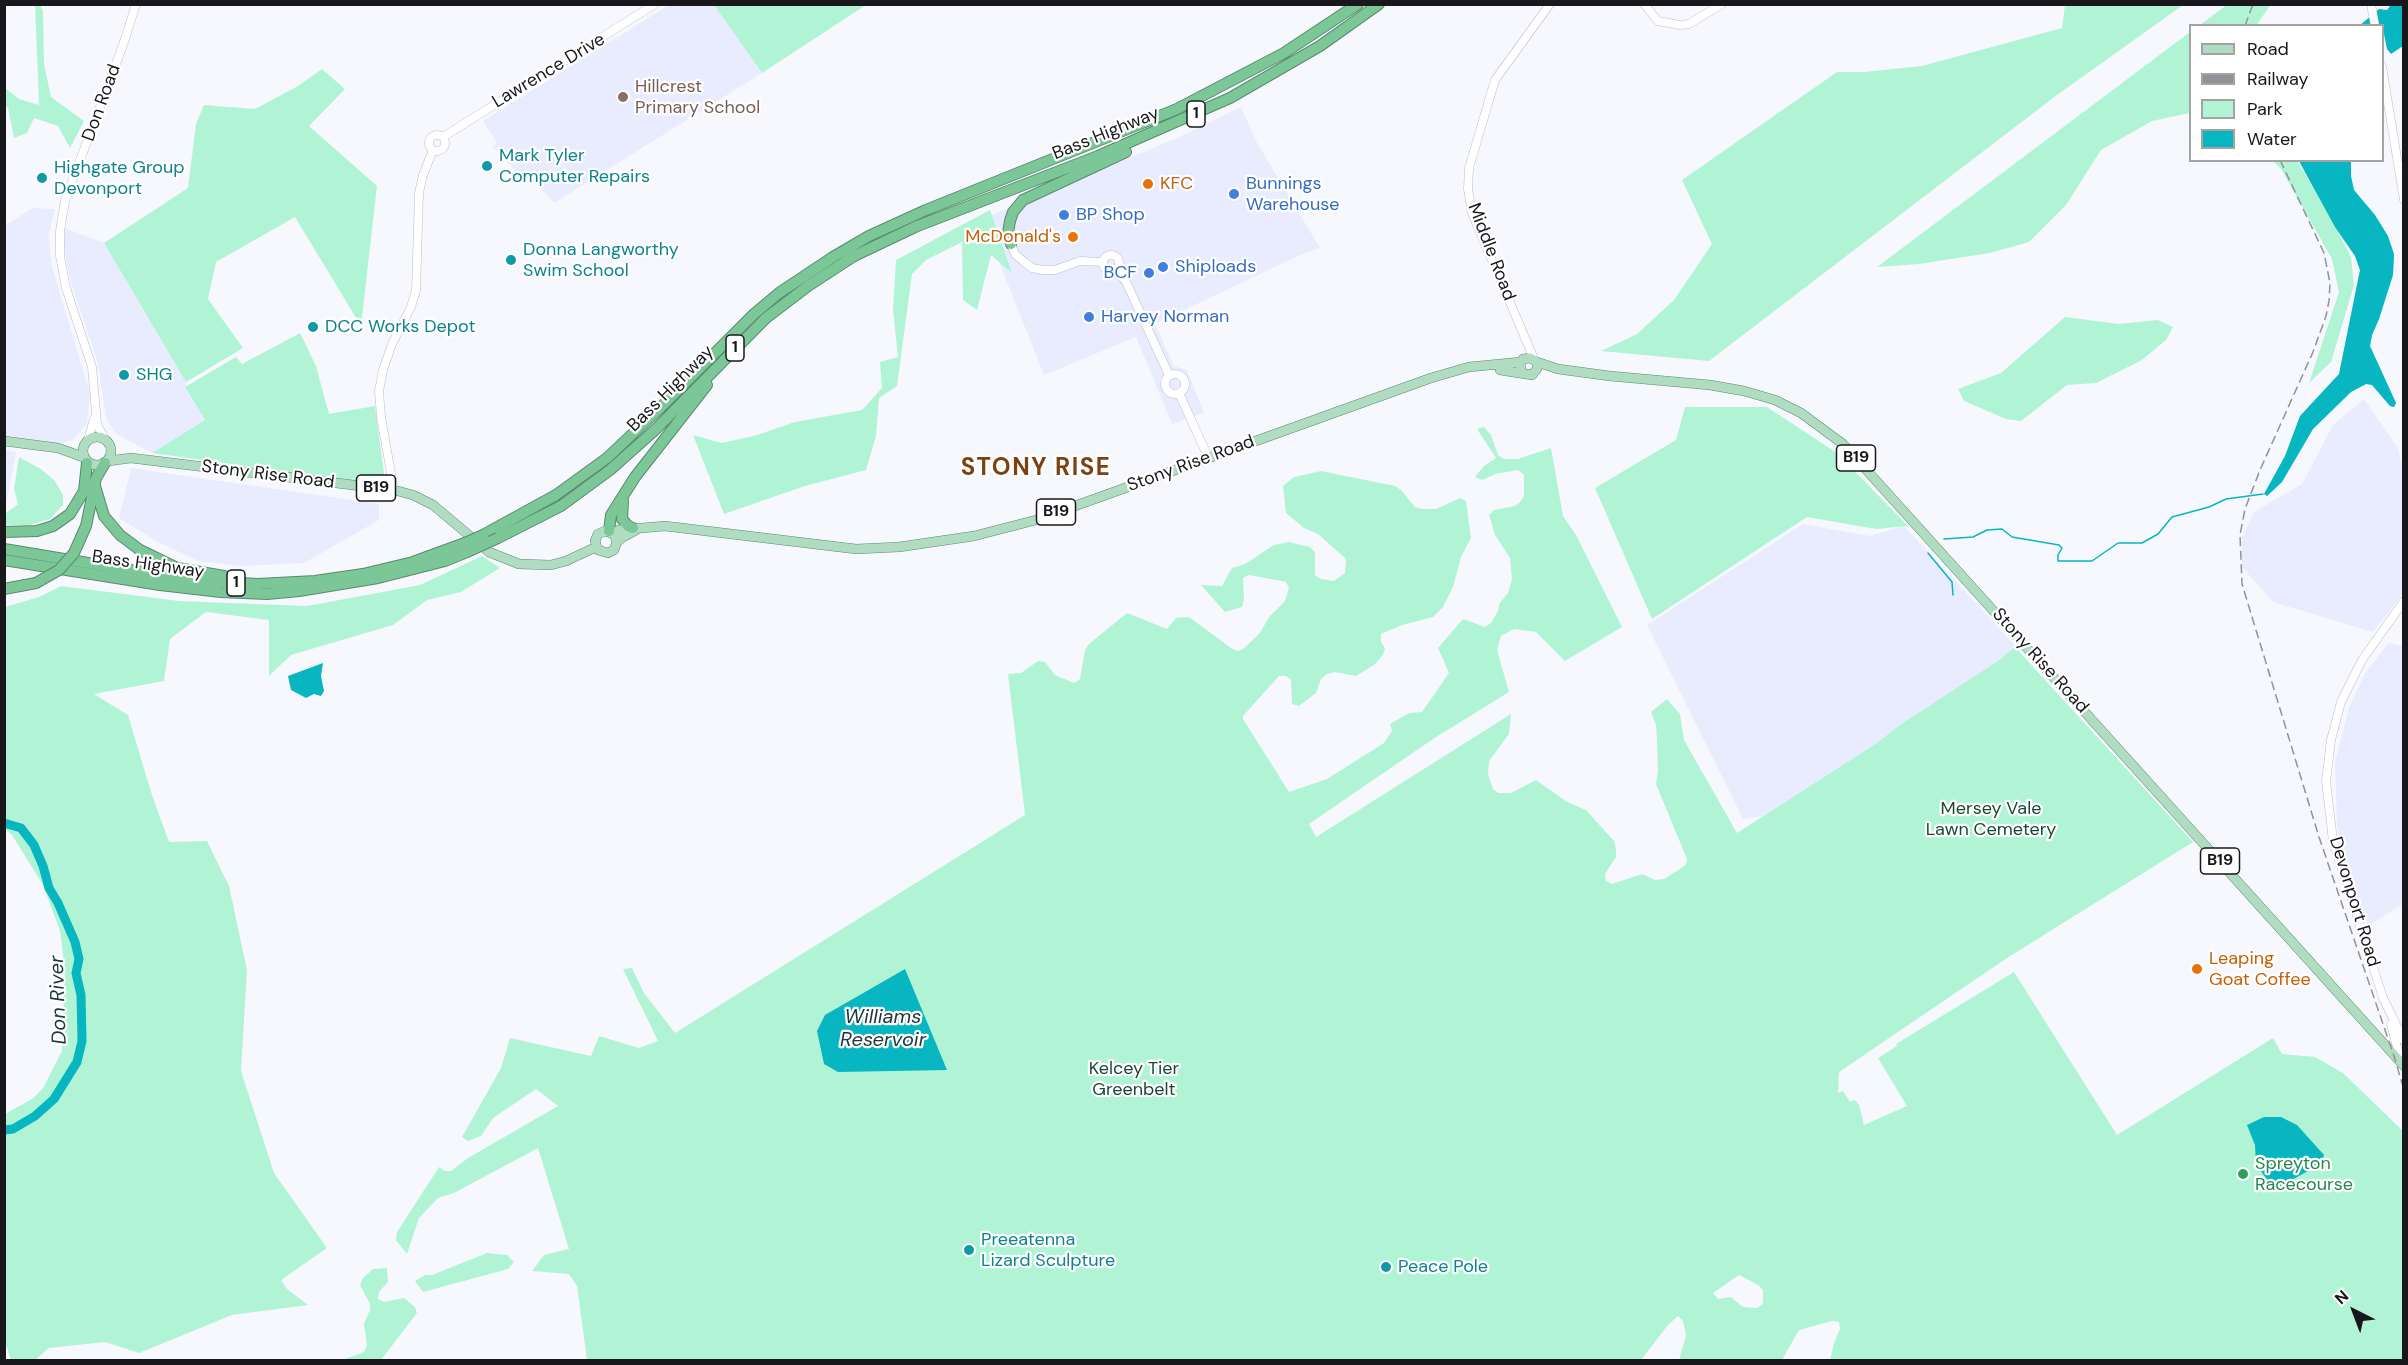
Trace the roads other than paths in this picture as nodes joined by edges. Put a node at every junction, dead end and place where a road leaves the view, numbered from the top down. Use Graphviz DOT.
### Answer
graph roads {
  1 [pos="136,4"];
  2 [pos="655,4"];
  3 [pos="1358,4"];
  4 [pos="1380,4"];
  5 [pos="1550,4"];
  6 [pos="1644,4"];
  7 [pos="1722,4"];
  8 [pos="2371,4"];
  9 [pos="2375,24"];
  10 [pos="2384,80"];
  11 [pos="1184,120"];
  12 [pos="2403,200"];
  13 [pos="1011,244"];
  14 [pos="1103,262"];
  15 [pos="1117,268"];
  16 [pos="752,332"];
  17 [pos="1524,339"];
  18 [pos="1522,361"];
  19 [pos="1535,361"];
  20 [pos="1453,372"];
  21 [pos="1522,372"];
  22 [pos="1169,375"];
  23 [pos="1532,375"];
  24 [pos="1610,376"];
  25 [pos="1179,393"];
  26 [pos="95,411"];
  27 [pos="4,441"];
  28 [pos="86,442"];
  29 [pos="108,444"];
  30 [pos="58,448"];
  31 [pos="131,458"];
  32 [pos="1208,458"];
  33 [pos="85,460"];
  34 [pos="106,462"];
  35 [pos="95,486"];
  36 [pos="394,490"];
  37 [pos="623,498"];
  38 [pos="637,528"];
  39 [pos="4,532"];
  40 [pos="611,532"];
  41 [pos="617,542"];
  42 [pos="596,547"];
  43 [pos="466,548"];
  44 [pos="4,549"];
  45 [pos="4,560"];
  46 [pos="315,581"];
  47 [pos="4,589"];
  48 [pos="2403,601"];
  49 [pos="2386,1005"];
  50 [pos="2403,1041"];
  51 [pos="2403,1064"];
  1 -- 26 [label="main road, Don Road"];
  2 -- 36 [label="main road, Lawrence Drive"];
  3 -- 43 [label="highway, Bass Highway / 1, bridge"];
  4 -- 11 [label="highway, Bass Highway / 1"];
  5 -- 17 [label="main road, Middle Road"];
  6 -- 7 [label="main road"];
  8 -- 9 [label="main road"];
  10 -- 12 [label="main road"];
  11 -- 13 [label="highway"];
  11 -- 16 [label="highway, Bass Highway / 1"];
  13 -- 14 [label="main road"];
  14 -- 15 [label="main road"];
  14 -- 15 [label="main road"];
  15 -- 22 [label="main road"];
  16 -- 37 [label="highway"];
  16 -- 43 [label="highway, Bass Highway / 1, bridge"];
  17 -- 18 [label="main road, Middle Road"];
  17 -- 19 [label="main road, Middle Road"];
  18 -- 19 [label="main road, B19"];
  18 -- 20 [label="main road, Stony Rise Road / B19"];
  18 -- 21 [label="main road"];
  19 -- 23 [label="main road"];
  19 -- 24 [label="main road, Stony Rise Road / B19"];
  20 -- 21 [label="main road, Stony Rise Road / B19"];
  20 -- 32 [label="main road, Stony Rise Road / B19"];
  21 -- 23 [label="main road, B19"];
  22 -- 25 [label="main road"];
  22 -- 25 [label="main road"];
  23 -- 24 [label="main road, Stony Rise Road / B19"];
  24 -- 51 [label="main road, Stony Rise Road / B19"];
  25 -- 32 [label="main road"];
  26 -- 28 [label="main road, Don Road"];
  26 -- 29 [label="main road, Don Road"];
  27 -- 30 [label="main road, B19"];
  28 -- 29 [label="main road, B19"];
  28 -- 30 [label="main road, B19"];
  28 -- 33 [label="main road"];
  29 -- 31 [label="main road, Stony Rise Road / B19"];
  29 -- 34 [label="main road"];
  30 -- 33 [label="main road, B19"];
  31 -- 34 [label="main road, Stony Rise Road / B19"];
  31 -- 36 [label="main road, Stony Rise Road / B19"];
  32 -- 38 [label="main road, Stony Rise Road / B19"];
  33 -- 34 [label="main road, B19"];
  33 -- 39 [label="highway"];
  34 -- 35 [label="highway"];
  35 -- 46 [label="highway"];
  35 -- 47 [label="highway, bridge"];
  36 -- 42 [label="main road, Stony Rise Road / B19"];
  37 -- 38 [label="highway"];
  37 -- 40 [label="highway"];
  38 -- 40 [label="main road, Stony Rise Road / B19"];
  38 -- 41 [label="main road, Stony Rise Road / B19"];
  40 -- 41 [label="main road"];
  40 -- 42 [label="main road, B19"];
  41 -- 42 [label="main road, B19"];
  43 -- 45 [label="highway, Bass Highway / 1"];
  43 -- 46 [label="highway, Bass Highway / 1"];
  44 -- 46 [label="highway, Bass Highway / 1"];
  48 -- 49 [label="main road, Devonport Road"];
  49 -- 50 [label="main road, Devonport Road"];
  49 -- 51 [label="main road, Devonport Road"];
}
